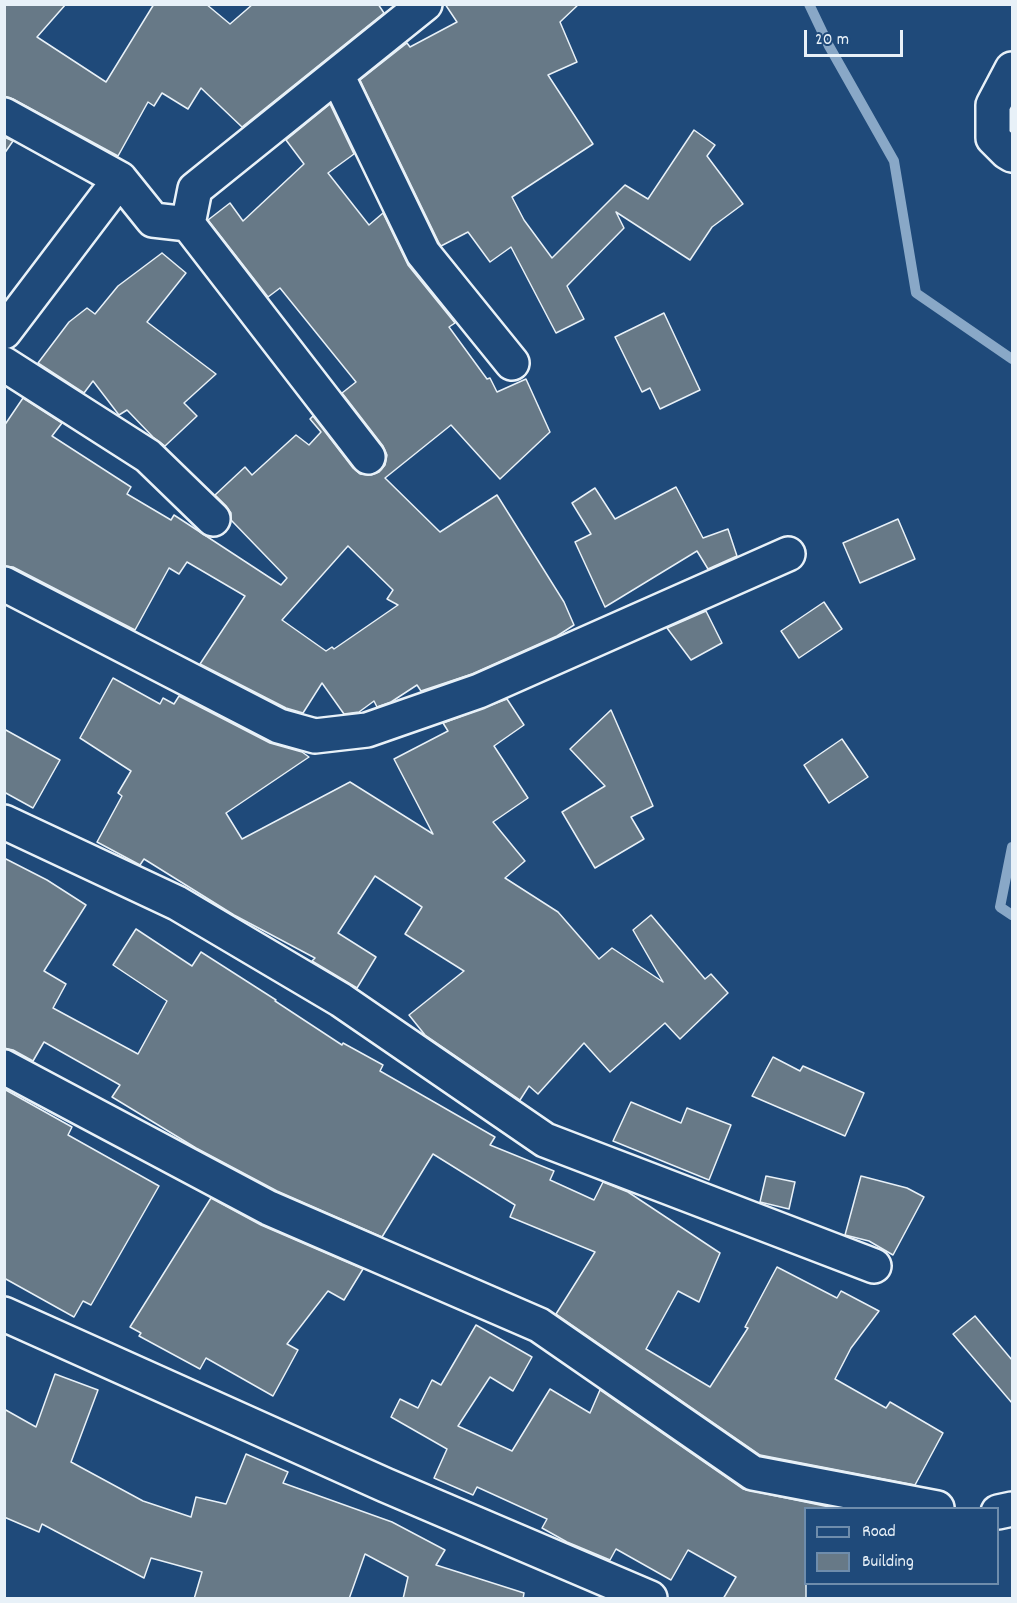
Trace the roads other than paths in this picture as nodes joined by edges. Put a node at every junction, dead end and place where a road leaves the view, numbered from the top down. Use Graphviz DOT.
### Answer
graph roads {
  1 [pos="425,4"];
  2 [pos="1012,69"];
  3 [pos="337,75"];
  4 [pos="4,115"];
  5 [pos="1012,155"];
  6 [pos="120,179"];
  7 [pos="188,224"];
  8 [pos="4,332"];
  9 [pos="4,363"];
  10 [pos="512,363"];
  11 [pos="368,457"];
  12 [pos="213,519"];
  13 [pos="788,554"];
  14 [pos="4,584"];
  15 [pos="4,822"];
  16 [pos="4,1067"];
  17 [pos="874,1266"];
  18 [pos="4,1314"];
  19 [pos="927,1507"];
  20 [pos="650,1599"];
  1 -- 3 [label="street"];
  2 -- 5 [label="street"];
  3 -- 7 [label="street"];
  3 -- 10 [label="street"];
  4 -- 6 [label="street"];
  6 -- 7 [label="street"];
  6 -- 8 [label="street"];
  7 -- 11 [label="street"];
  9 -- 12 [label="street"];
  13 -- 14 [label="street"];
  15 -- 17 [label="street"];
  16 -- 19 [label="street"];
  18 -- 20 [label="street"];
}
